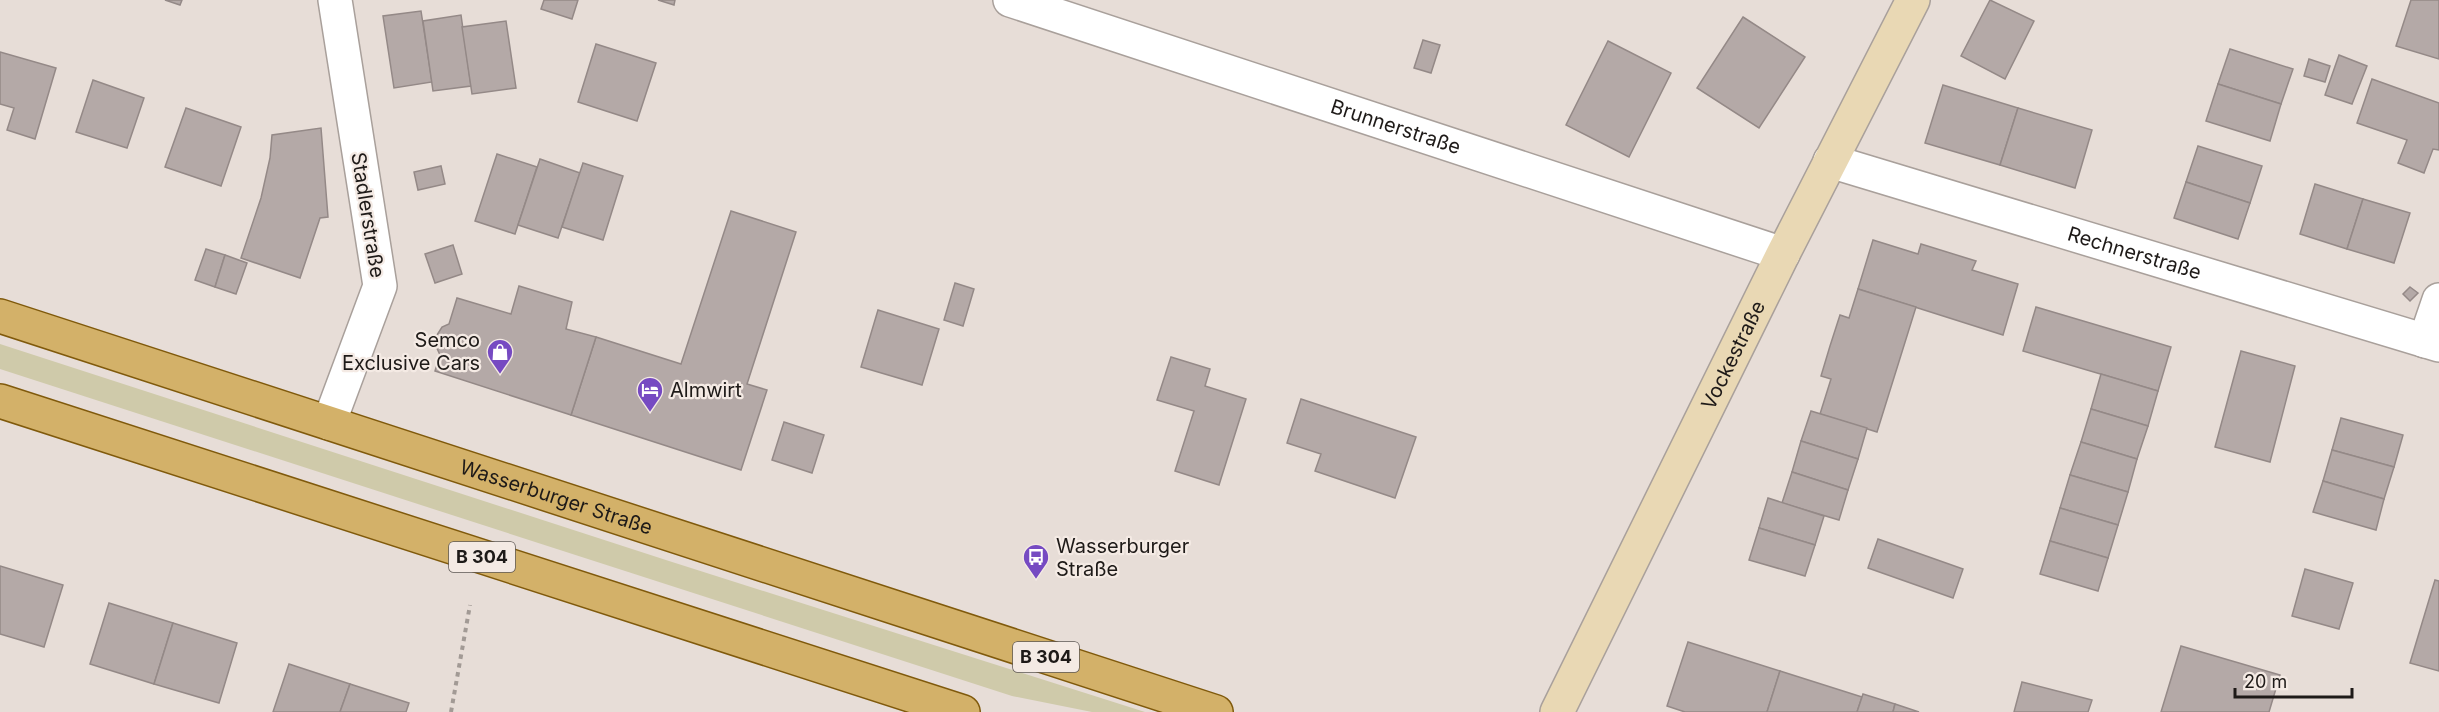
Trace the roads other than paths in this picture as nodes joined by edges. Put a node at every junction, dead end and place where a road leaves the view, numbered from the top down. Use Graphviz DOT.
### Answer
graph roads {
  1 [pos="335,0"];
  2 [pos="1010,0"];
  3 [pos="1912,0"];
  4 [pos="1830,161"];
  5 [pos="1783,254"];
  6 [pos="2439,300"];
  7 [pos="0,316"];
  8 [pos="2432,343"];
  9 [pos="0,401"];
  10 [pos="329,423"];
  11 [pos="963,712"];
  12 [pos="1216,712"];
  13 [pos="1557,712"];
  1 -- 10 [label="street, Stadlerstraße"];
  2 -- 5 [label="street, Brunnerstraße"];
  3 -- 4 [label="main road, Vockestraße"];
  4 -- 5 [label="main road, Vockestraße"];
  4 -- 8 [label="street, Rechnerstraße"];
  5 -- 13 [label="main road, Vockestraße"];
  6 -- 8 [label="street"];
  7 -- 10 [label="main road, Wasserburger Straße / B 304"];
  9 -- 11 [label="main road, B 304"];
  10 -- 12 [label="main road, Wasserburger Straße / B 304"];
}
